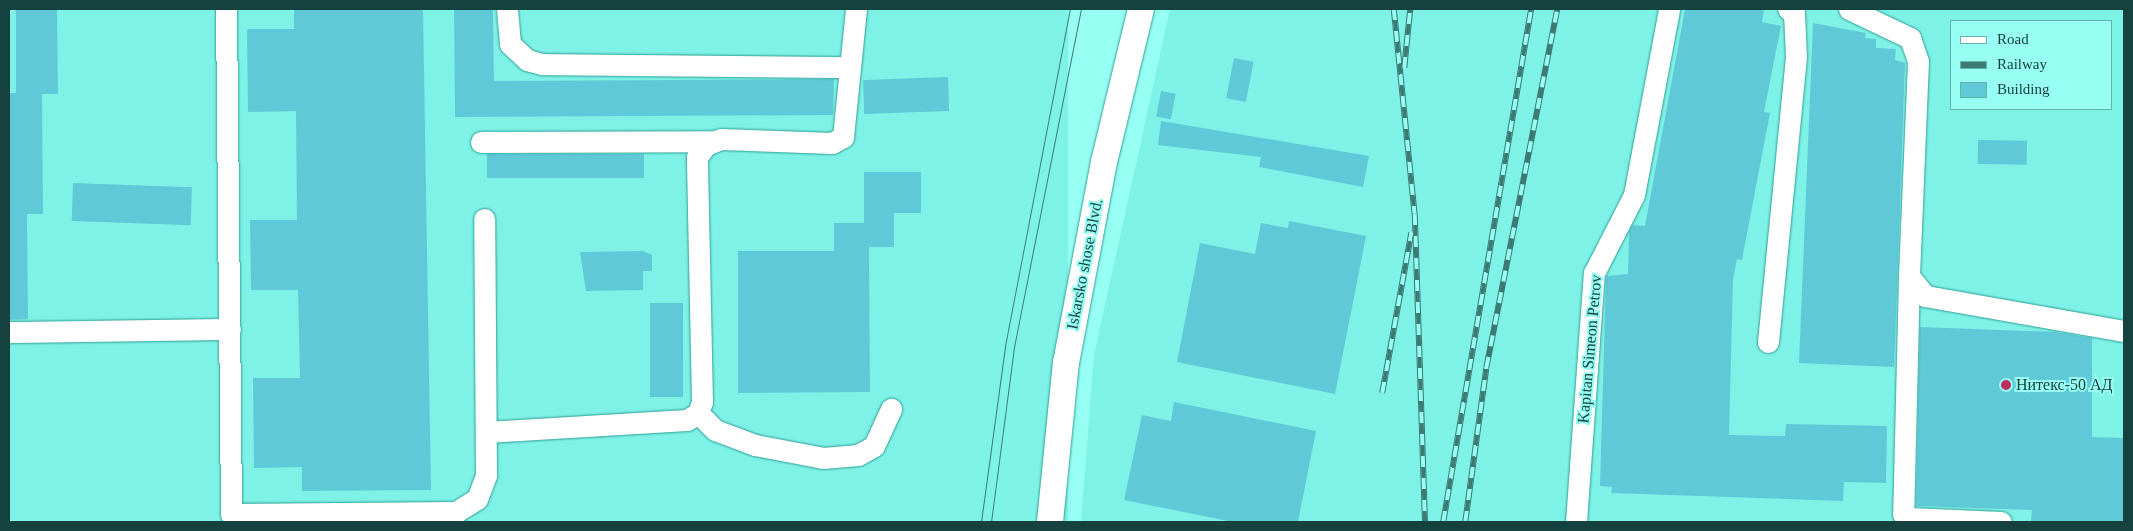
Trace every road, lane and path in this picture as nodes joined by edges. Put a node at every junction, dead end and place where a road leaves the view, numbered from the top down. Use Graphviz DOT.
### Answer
graph roads {
  1 [pos="226,9"];
  2 [pos="507,9"];
  3 [pos="856,9"];
  4 [pos="1141,9"];
  5 [pos="1669,9"];
  6 [pos="1788,9"];
  7 [pos="1849,9"];
  8 [pos="848,67"];
  9 [pos="713,141"];
  10 [pos="481,142"];
  11 [pos="484,219"];
  12 [pos="1909,276"];
  13 [pos="230,329"];
  14 [pos="2124,331"];
  15 [pos="9,332"];
  16 [pos="1768,342"];
  17 [pos="890,409"];
  18 [pos="698,413"];
  19 [pos="486,432"];
  20 [pos="1050,522"];
  21 [pos="1576,522"];
  22 [pos="2001,522"];
  1 -- 13 [label="street"];
  2 -- 8 [label="street"];
  3 -- 8 [label="street"];
  4 -- 20 [label="main road, Iskarsko shose Blvd."];
  5 -- 21 [label="street, Kapitan Simeon Petrov"];
  6 -- 16 [label="street"];
  7 -- 12 [label="street"];
  8 -- 9 [label="street"];
  9 -- 10 [label="street"];
  9 -- 18 [label="street"];
  11 -- 19 [label="street"];
  12 -- 14 [label="street"];
  12 -- 22 [label="street"];
  13 -- 15 [label="street"];
  13 -- 19 [label="street"];
  17 -- 18 [label="street"];
  18 -- 19 [label="street"];
}
